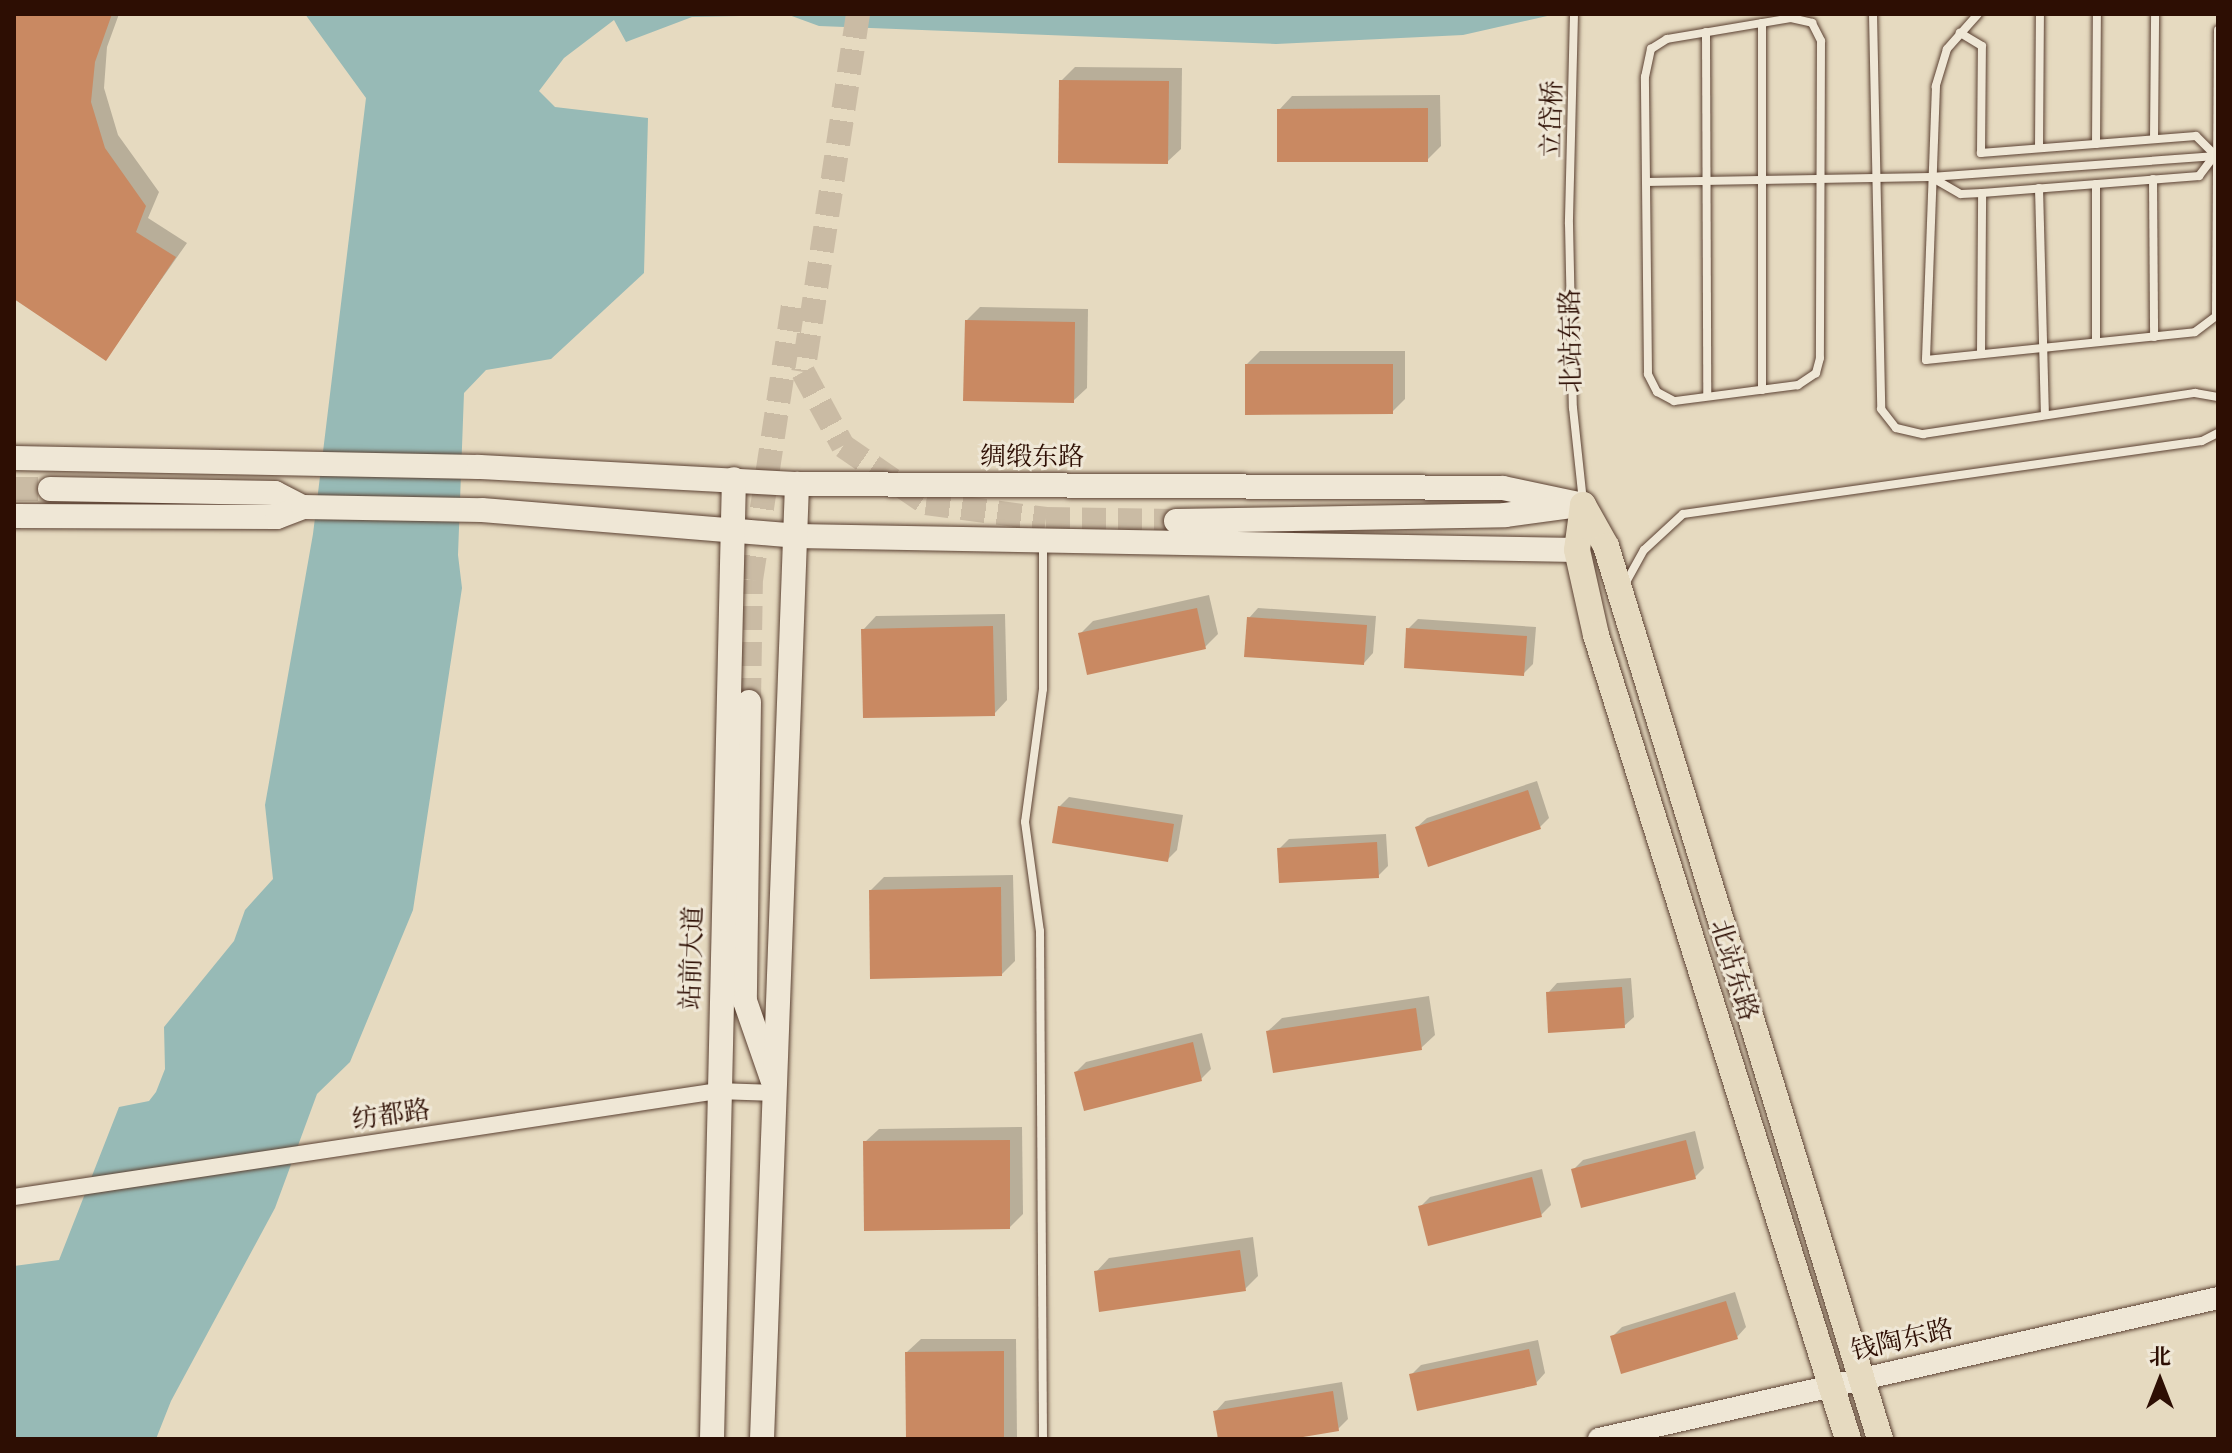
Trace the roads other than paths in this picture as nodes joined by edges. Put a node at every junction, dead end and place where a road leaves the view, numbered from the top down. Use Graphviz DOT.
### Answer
graph roads {
  1 [pos="1574,14"];
  2 [pos="1873,14"];
  3 [pos="1978,14"];
  4 [pos="2040,14"];
  5 [pos="2097,14"];
  6 [pos="2155,14"];
  7 [pos="1762,23"];
  8 [pos="2218,30"];
  9 [pos="1706,32"];
  10 [pos="1960,33"];
  11 [pos="2154,139"];
  12 [pos="2096,144"];
  13 [pos="2039,148"];
  14 [pos="2217,156"];
  15 [pos="1931,177"];
  16 [pos="2153,179"];
  17 [pos="1876,180"];
  18 [pos="1707,181"];
  19 [pos="1762,181"];
  20 [pos="1821,181"];
  21 [pos="1646,182"];
  22 [pos="2096,184"];
  23 [pos="2039,188"];
  24 [pos="1982,193"];
  25 [pos="1569,224"];
  26 [pos="2154,337"];
  27 [pos="2096,342"];
  28 [pos="2040,348"];
  29 [pos="1981,354"];
  30 [pos="1762,390"];
  31 [pos="1707,396"];
  32 [pos="2218,397"];
  33 [pos="2045,415"];
  34 [pos="2218,433"];
  35 [pos="14,458"];
  36 [pos="734,479"];
  37 [pos="797,484"];
  38 [pos="50,489"];
  39 [pos="1583,505"];
  40 [pos="303,507"];
  41 [pos="14,516"];
  42 [pos="1176,521"];
  43 [pos="733,529"];
  44 [pos="796,536"];
  45 [pos="1043,541"];
  46 [pos="1577,550"];
  47 [pos="1619,595"];
  48 [pos="749,702"];
  49 [pos="717,1091"];
  50 [pos="776,1093"];
  51 [pos="14,1197"];
  52 [pos="2218,1298"];
  53 [pos="1860,1378"];
  54 [pos="1830,1385"];
  55 [pos="712,1439"];
  56 [pos="762,1439"];
  57 [pos="1043,1439"];
  58 [pos="1599,1439"];
  59 [pos="1848,1439"];
  60 [pos="1880,1439"];
  1 -- 25 [label="lane, 立岱桥"];
  2 -- 17 [label="lane"];
  3 -- 10 [label="lane"];
  4 -- 13 [label="lane"];
  5 -- 12 [label="lane"];
  6 -- 11 [label="lane"];
  7 -- 9 [label="lane"];
  7 -- 19 [label="lane"];
  7 -- 20 [label="lane"];
  8 -- 14 [label="lane"];
  9 -- 18 [label="lane"];
  9 -- 21 [label="lane"];
  10 -- 13 [label="lane"];
  10 -- 15 [label="lane"];
  11 -- 12 [label="lane"];
  11 -- 14 [label="lane"];
  12 -- 13 [label="lane"];
  14 -- 15 [label="lane"];
  14 -- 16 [label="lane"];
  14 -- 26 [label="lane"];
  15 -- 17 [label="lane"];
  15 -- 24 [label="lane"];
  15 -- 29 [label="lane"];
  16 -- 22 [label="lane"];
  16 -- 26 [label="lane"];
  17 -- 20 [label="lane"];
  17 -- 33 [label="lane"];
  18 -- 19 [label="lane"];
  18 -- 21 [label="lane"];
  18 -- 31 [label="lane"];
  19 -- 20 [label="lane"];
  19 -- 30 [label="lane"];
  20 -- 30 [label="lane"];
  21 -- 31 [label="lane"];
  22 -- 23 [label="lane"];
  22 -- 27 [label="lane"];
  23 -- 24 [label="lane"];
  23 -- 28 [label="lane"];
  24 -- 29 [label="lane"];
  25 -- 39 [label="lane, 北站东路"];
  26 -- 27 [label="lane"];
  27 -- 28 [label="lane"];
  28 -- 29 [label="lane"];
  28 -- 33 [label="lane"];
  30 -- 31 [label="lane"];
  32 -- 33 [label="lane"];
  34 -- 47 [label="lane"];
  35 -- 36 [label="main road, 绸缎东路"];
  36 -- 37 [label="main road, 绸缎东路"];
  36 -- 43 [label="main road, 站前大道"];
  37 -- 39 [label="main road, 绸缎东路"];
  37 -- 44 [label="main road"];
  38 -- 40 [label="main road"];
  39 -- 42 [label="main road"];
  39 -- 46 [label="main road, 北站东路"];
  39 -- 47 [label="main road, 北站东路"];
  40 -- 41 [label="main road"];
  40 -- 43 [label="main road"];
  43 -- 44 [label="main road"];
  43 -- 49 [label="main road, 站前大道"];
  44 -- 45 [label="main road"];
  44 -- 50 [label="main road"];
  45 -- 46 [label="main road"];
  45 -- 57 [label="lane"];
  46 -- 54 [label="main road, 北站东路"];
  47 -- 53 [label="main road, 北站东路"];
  48 -- 50 [label="main road"];
  49 -- 50 [label="street, 纺都路"];
  49 -- 51 [label="street, 纺都路"];
  49 -- 55 [label="main road, 站前大道"];
  50 -- 56 [label="main road"];
  52 -- 53 [label="street, 钱陶东路"];
  53 -- 54 [label="street, 钱陶东路"];
  53 -- 60 [label="main road, 北站东路"];
  54 -- 58 [label="street, 钱陶东路"];
  54 -- 59 [label="main road, 北站东路"];
}
